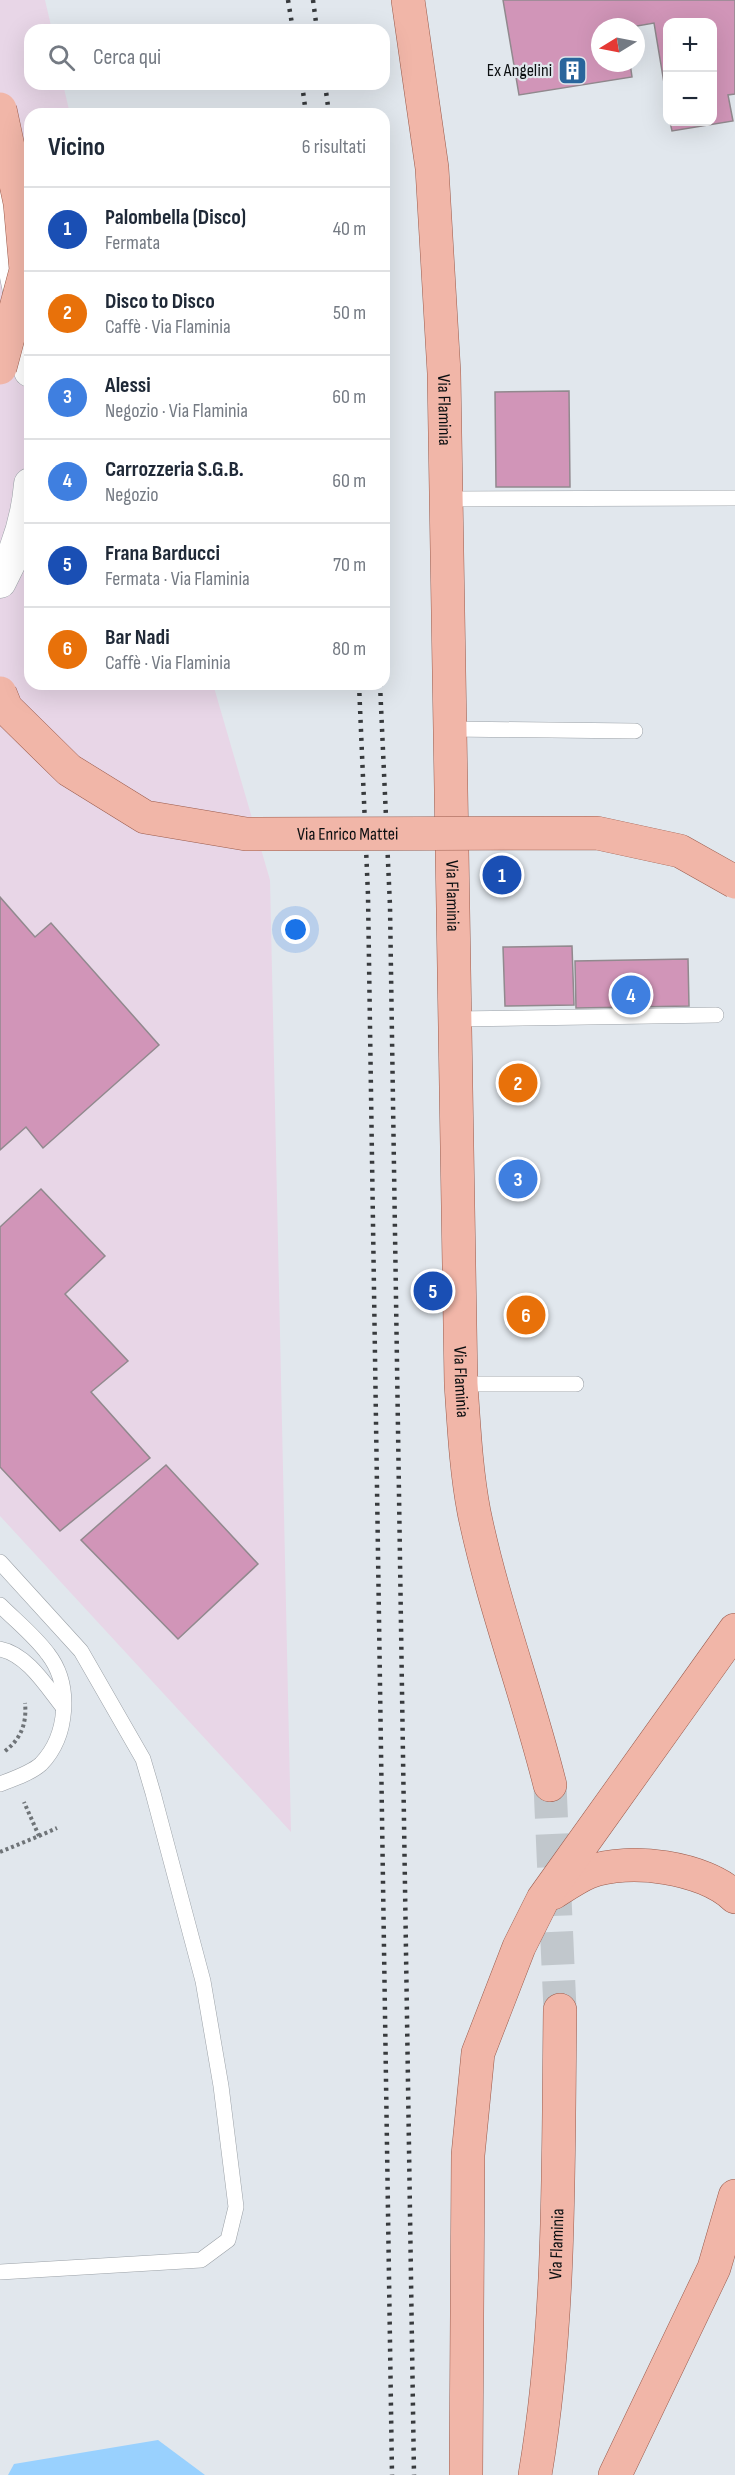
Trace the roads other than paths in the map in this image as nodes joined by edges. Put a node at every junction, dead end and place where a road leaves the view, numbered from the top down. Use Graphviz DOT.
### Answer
graph roads {
  1 [pos="408,0"];
  2 [pos="0,109"];
  3 [pos="0,197"];
  4 [pos="24,248"];
  5 [pos="24,278"];
  6 [pos="24,316"];
  7 [pos="0,368"];
  8 [pos="735,498"];
  9 [pos="448,499"];
  10 [pos="24,521"];
  11 [pos="0,582"];
  12 [pos="0,693"];
  13 [pos="451,729"];
  14 [pos="635,731"];
  15 [pos="735,882"];
  16 [pos="716,1015"];
  17 [pos="455,1019"];
  18 [pos="461,1384"];
  19 [pos="576,1384"];
  20 [pos="0,1562"];
  21 [pos="0,1605"];
  22 [pos="735,1630"];
  23 [pos="0,1649"];
  24 [pos="63,1707"];
  25 [pos="7,1781"];
  26 [pos="550,1785"];
  27 [pos="735,1897"];
  28 [pos="543,1899"];
  29 [pos="560,2010"];
  30 [pos="735,2196"];
  31 [pos="0,2272"];
  32 [pos="466,2475"];
  33 [pos="535,2475"];
  34 [pos="615,2475"];
  1 -- 9 [label="main road, Via Flaminia"];
  2 -- 4 [label="main road, bridge"];
  3 -- 6 [label="street"];
  5 -- 7 [label="main road, bridge"];
  8 -- 9 [label="lane"];
  9 -- 13 [label="main road, Via Flaminia"];
  10 -- 11 [label="street"];
  12 -- 15 [label="main road, Via Enrico Mattei, bridge"];
  13 -- 14 [label="lane"];
  13 -- 17 [label="main road, Via Flaminia"];
  16 -- 17 [label="lane"];
  17 -- 18 [label="main road, Via Flaminia"];
  18 -- 19 [label="lane"];
  18 -- 26 [label="main road, Via Flaminia"];
  20 -- 31 [label="lane"];
  21 -- 24 [label="lane"];
  22 -- 28 [label="main road"];
  23 -- 24 [label="lane"];
  24 -- 25 [label="lane"];
  27 -- 28 [label="main road"];
  28 -- 32 [label="main road"];
  29 -- 33 [label="main road, Via Flaminia"];
  30 -- 34 [label="main road"];
}
